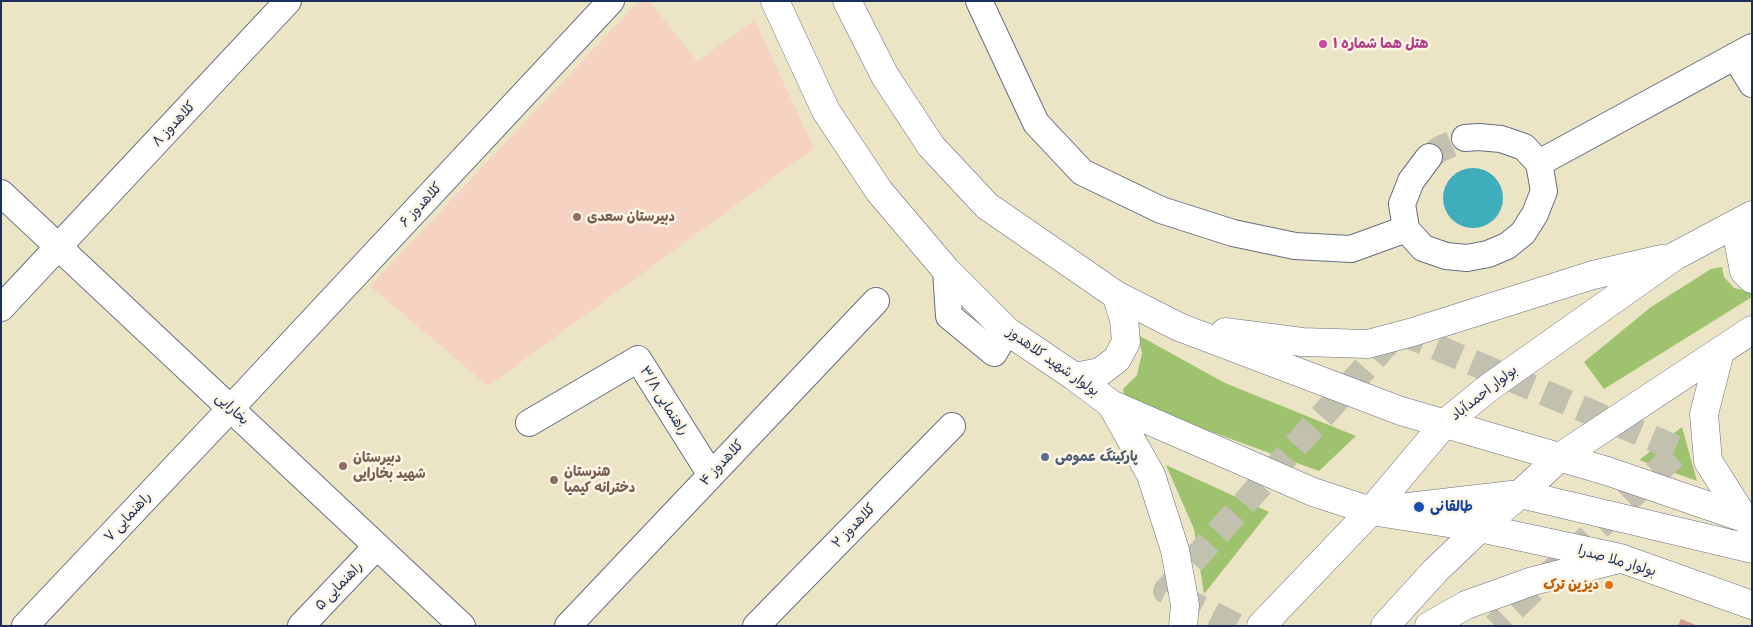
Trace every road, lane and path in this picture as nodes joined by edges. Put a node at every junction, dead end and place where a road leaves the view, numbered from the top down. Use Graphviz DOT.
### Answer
graph roads {
  1 [pos="288,1"];
  2 [pos="611,1"];
  3 [pos="775,1"];
  4 [pos="847,1"];
  5 [pos="980,1"];
  6 [pos="1743,52"];
  7 [pos="1752,84"];
  8 [pos="1465,138"];
  9 [pos="1429,157"];
  10 [pos="1539,163"];
  11 [pos="1,193"];
  12 [pos="1752,215"];
  13 [pos="1752,222"];
  14 [pos="1406,229"];
  15 [pos="59,247"];
  16 [pos="1675,256"];
  17 [pos="1752,279"];
  18 [pos="1116,295"];
  19 [pos="876,301"];
  20 [pos="1,308"];
  21 [pos="1179,327"];
  22 [pos="1752,330"];
  23 [pos="1720,352"];
  24 [pos="1075,377"];
  25 [pos="1111,404"];
  26 [pos="231,408"];
  27 [pos="529,423"];
  28 [pos="1445,423"];
  29 [pos="952,426"];
  30 [pos="1560,457"];
  31 [pos="711,475"];
  32 [pos="1520,494"];
  33 [pos="1372,511"];
  34 [pos="1748,521"];
  35 [pos="1480,528"];
  36 [pos="377,546"];
  37 [pos="1752,549"];
  38 [pos="1620,558"];
  39 [pos="1752,605"];
  40 [pos="25,626"];
  41 [pos="301,626"];
  42 [pos="462,626"];
  43 [pos="568,626"];
  44 [pos="756,626"];
  45 [pos="1183,626"];
  46 [pos="1261,626"];
  47 [pos="1385,626"];
  48 [pos="1429,626"];
  1 -- 15 [label="street, کلاهدوز ۸"];
  2 -- 26 [label="street, کلاهدوز ۶"];
  3 -- 24 [label="main road, بولوار شهید کلاهدوز"];
  4 -- 18 [label="main road"];
  5 -- 14 [label="street"];
  6 -- 7 [label="street"];
  6 -- 10 [label="street"];
  8 -- 10 [label="street"];
  9 -- 14 [label="street"];
  10 -- 14 [label="street"];
  11 -- 15 [label="street, بخارایی"];
  12 -- 16 [label="main road, بولوار احمدآباد"];
  13 -- 17 [label="main road"];
  15 -- 20 [label="street, کلاهدوز ۸"];
  15 -- 26 [label="street, بخارایی"];
  16 -- 21 [label="main road"];
  16 -- 28 [label="main road, بولوار احمدآباد"];
  18 -- 21 [label="main road"];
  18 -- 24 [label="main road"];
  19 -- 31 [label="street, کلاهدوز ۴"];
  21 -- 28 [label="main road"];
  22 -- 23 [label="main road"];
  23 -- 30 [label="main road"];
  23 -- 34 [label="main road"];
  24 -- 25 [label="main road, بولوار شهید کلاهدوز"];
  25 -- 33 [label="main road, بولوار شهید کلاهدوز"];
  25 -- 45 [label="main road"];
  26 -- 36 [label="street, بخارایی"];
  26 -- 40 [label="street, راهنمایی ۷"];
  27 -- 31 [label="street, راهنمایی ۳/۸"];
  28 -- 30 [label="main road"];
  28 -- 33 [label="main road, بولوار احمدآباد"];
  29 -- 44 [label="street, کلاهدوز ۲"];
  30 -- 32 [label="main road"];
  30 -- 34 [label="main road"];
  31 -- 43 [label="street, کلاهدوز ۴"];
  32 -- 33 [label="main road"];
  32 -- 35 [label="main road"];
  32 -- 37 [label="main road"];
  33 -- 35 [label="main road, بولوار شهید کلاهدوز"];
  33 -- 46 [label="main road, بولوار احمدآباد"];
  35 -- 38 [label="main road, بولوار ملا صدرا"];
  35 -- 47 [label="main road"];
  36 -- 41 [label="street, راهنمایی ۵"];
  36 -- 42 [label="street, بخارایی"];
  38 -- 39 [label="main road, بولوار ملا صدرا"];
  38 -- 48 [label="main road"];
}
